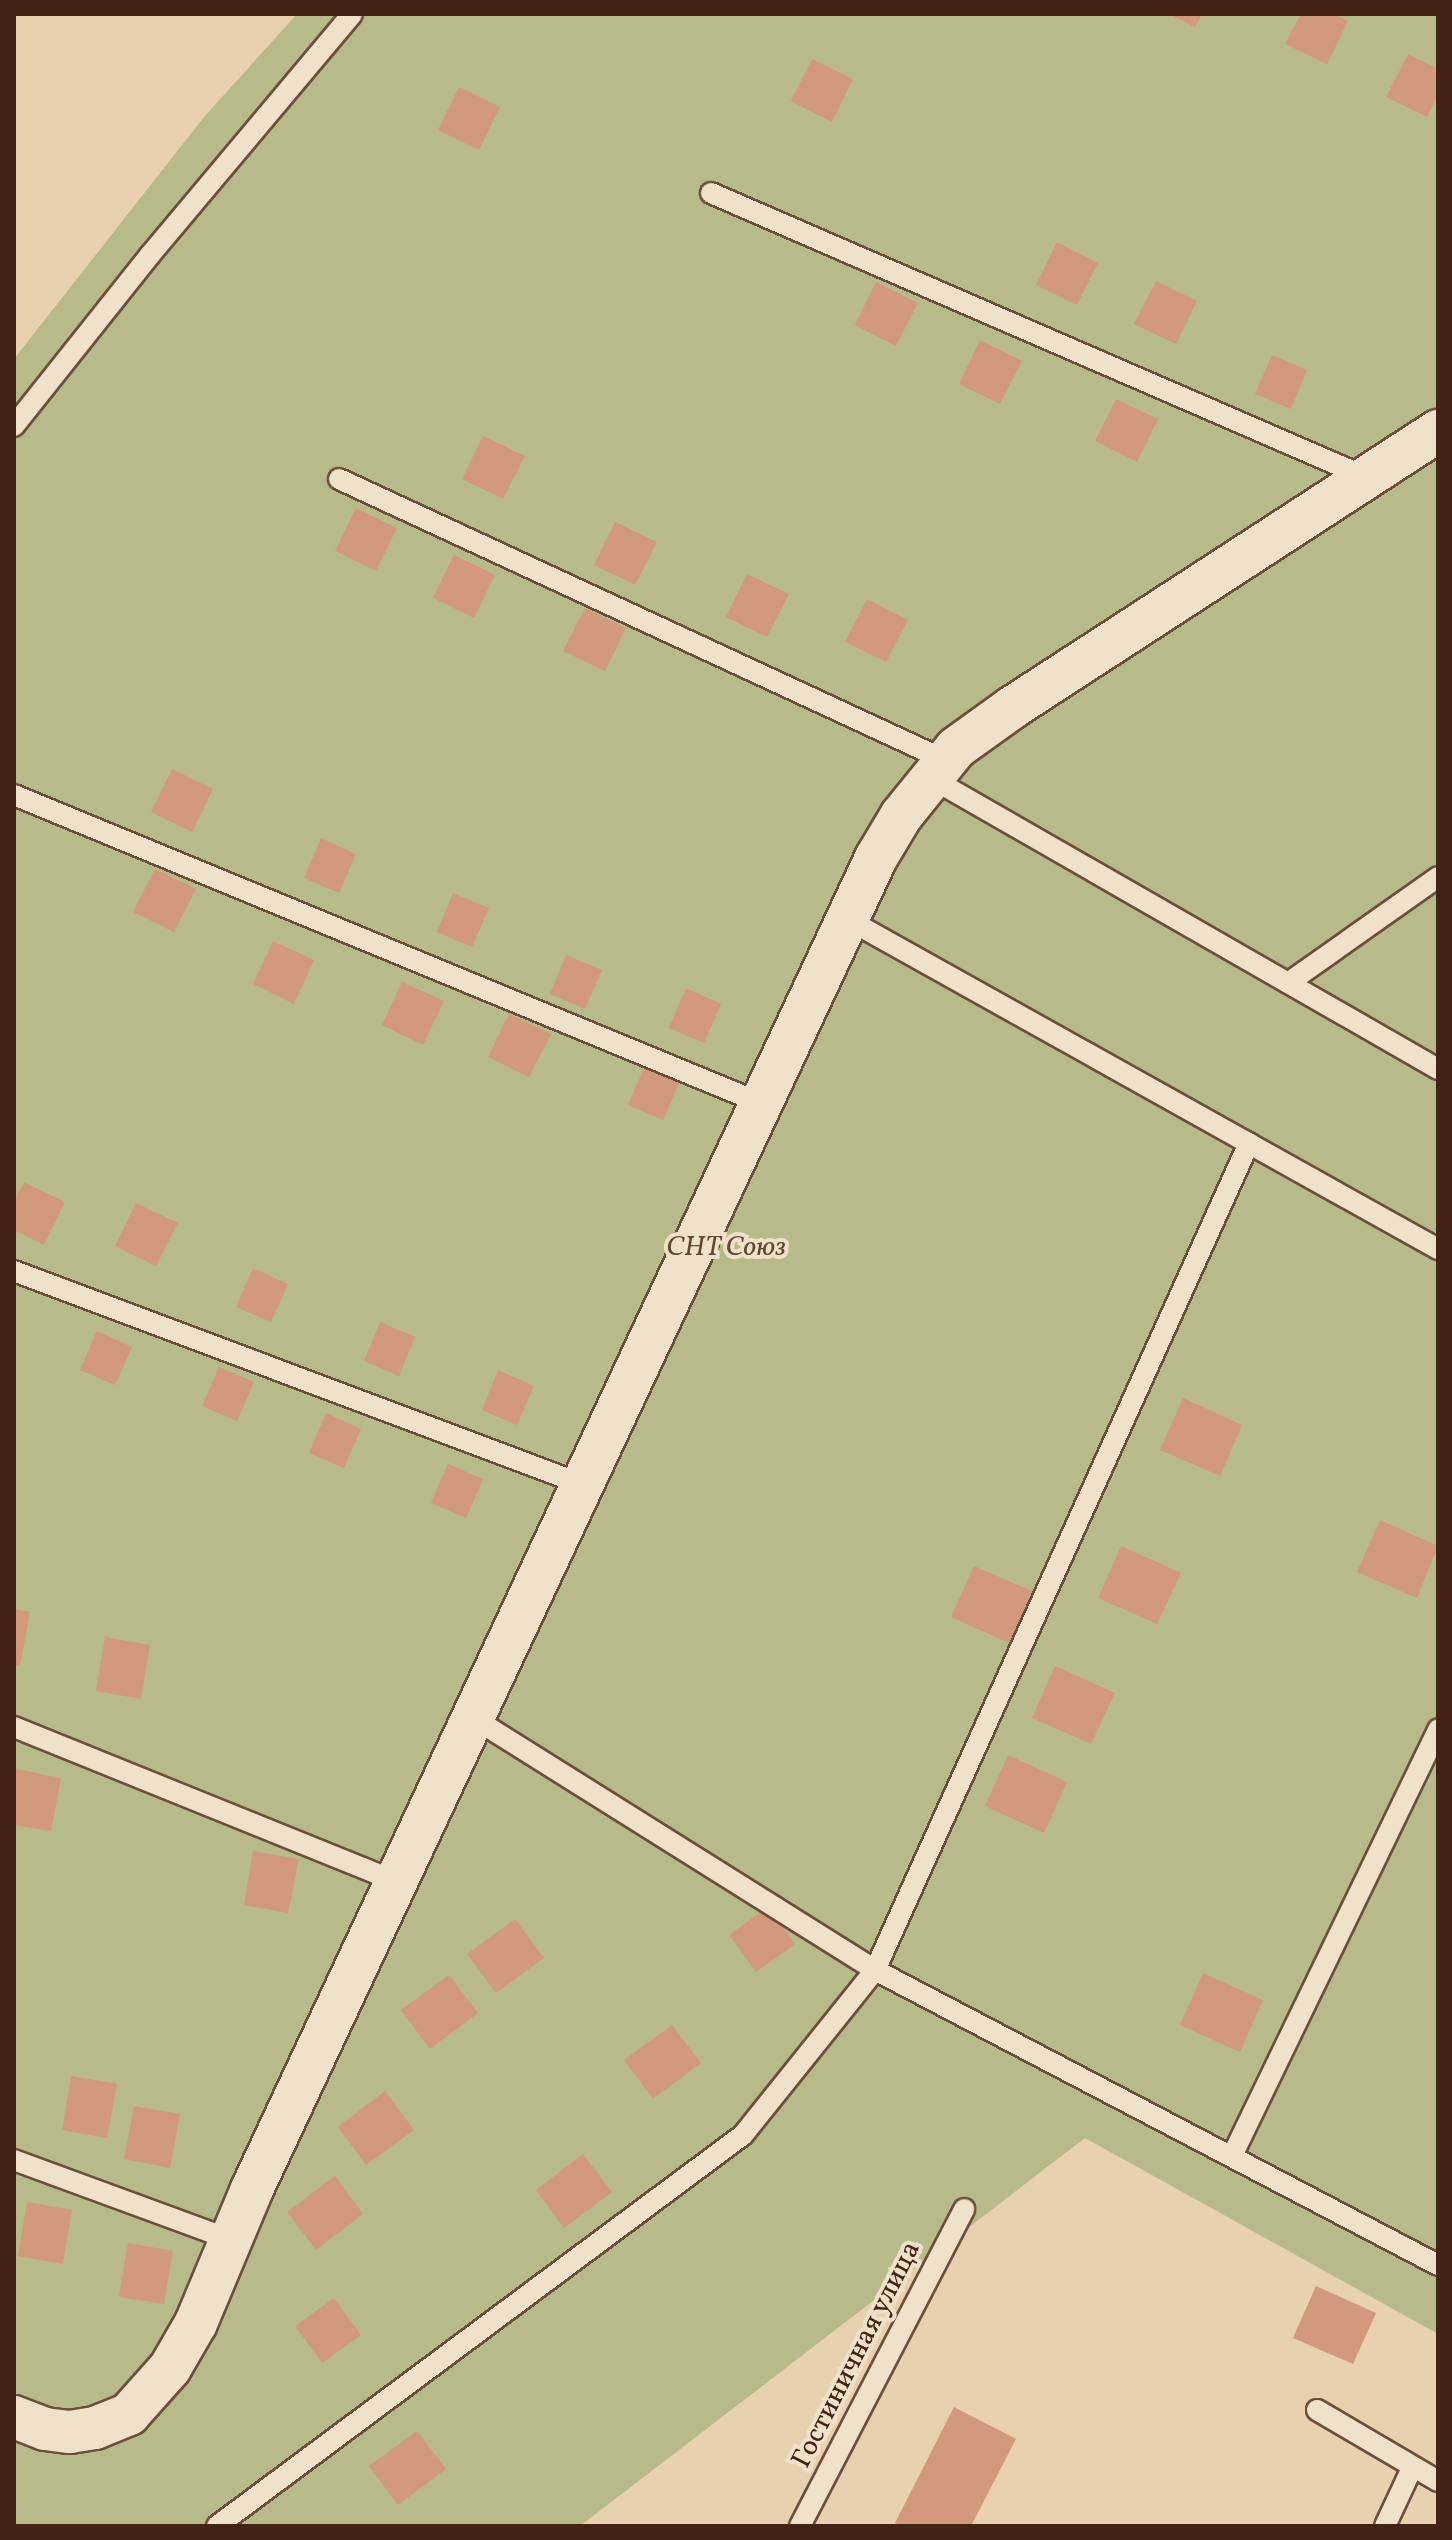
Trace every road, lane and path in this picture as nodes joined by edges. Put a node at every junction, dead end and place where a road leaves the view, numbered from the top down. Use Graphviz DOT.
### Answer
graph roads {
  1 [pos="352,14"];
  2 [pos="711,193"];
  3 [pos="14,426"];
  4 [pos="1438,431"];
  5 [pos="1368,478"];
  6 [pos="339,479"];
  7 [pos="937,769"];
  8 [pos="14,795"];
  9 [pos="1438,877"];
  10 [pos="847,919"];
  11 [pos="1288,983"];
  12 [pos="1438,1069"];
  13 [pos="763,1104"];
  14 [pos="1249,1143"];
  15 [pos="1438,1249"];
  16 [pos="14,1271"];
  17 [pos="584,1485"];
  18 [pos="474,1718"];
  19 [pos="14,1727"];
  20 [pos="1438,1729"];
  21 [pos="397,1882"];
  22 [pos="875,1970"];
  23 [pos="1232,2156"];
  24 [pos="14,2160"];
  25 [pos="964,2209"];
  26 [pos="231,2240"];
  27 [pos="1438,2265"];
  28 [pos="1317,2410"];
  29 [pos="14,2417"];
  30 [pos="1412,2468"];
  31 [pos="1438,2481"];
  32 [pos="217,2526"];
  33 [pos="800,2526"];
  34 [pos="1385,2526"];
  1 -- 3 [label="lane"];
  2 -- 5 [label="lane"];
  4 -- 5 [label="street"];
  5 -- 7 [label="street"];
  6 -- 7 [label="lane"];
  7 -- 10 [label="street"];
  7 -- 11 [label="lane"];
  8 -- 13 [label="lane"];
  9 -- 11 [label="lane"];
  10 -- 13 [label="street"];
  10 -- 14 [label="lane"];
  11 -- 12 [label="lane"];
  13 -- 17 [label="street"];
  14 -- 15 [label="lane"];
  14 -- 22 [label="lane"];
  16 -- 17 [label="lane"];
  17 -- 18 [label="street"];
  18 -- 21 [label="street"];
  18 -- 22 [label="lane"];
  19 -- 21 [label="lane"];
  20 -- 23 [label="lane"];
  21 -- 26 [label="street"];
  22 -- 23 [label="lane"];
  22 -- 32 [label="lane"];
  23 -- 27 [label="lane"];
  24 -- 26 [label="lane"];
  25 -- 33 [label="lane, Гостиничная улица"];
  26 -- 29 [label="street"];
  28 -- 30 [label="lane"];
  30 -- 31 [label="lane"];
  30 -- 34 [label="lane"];
}
